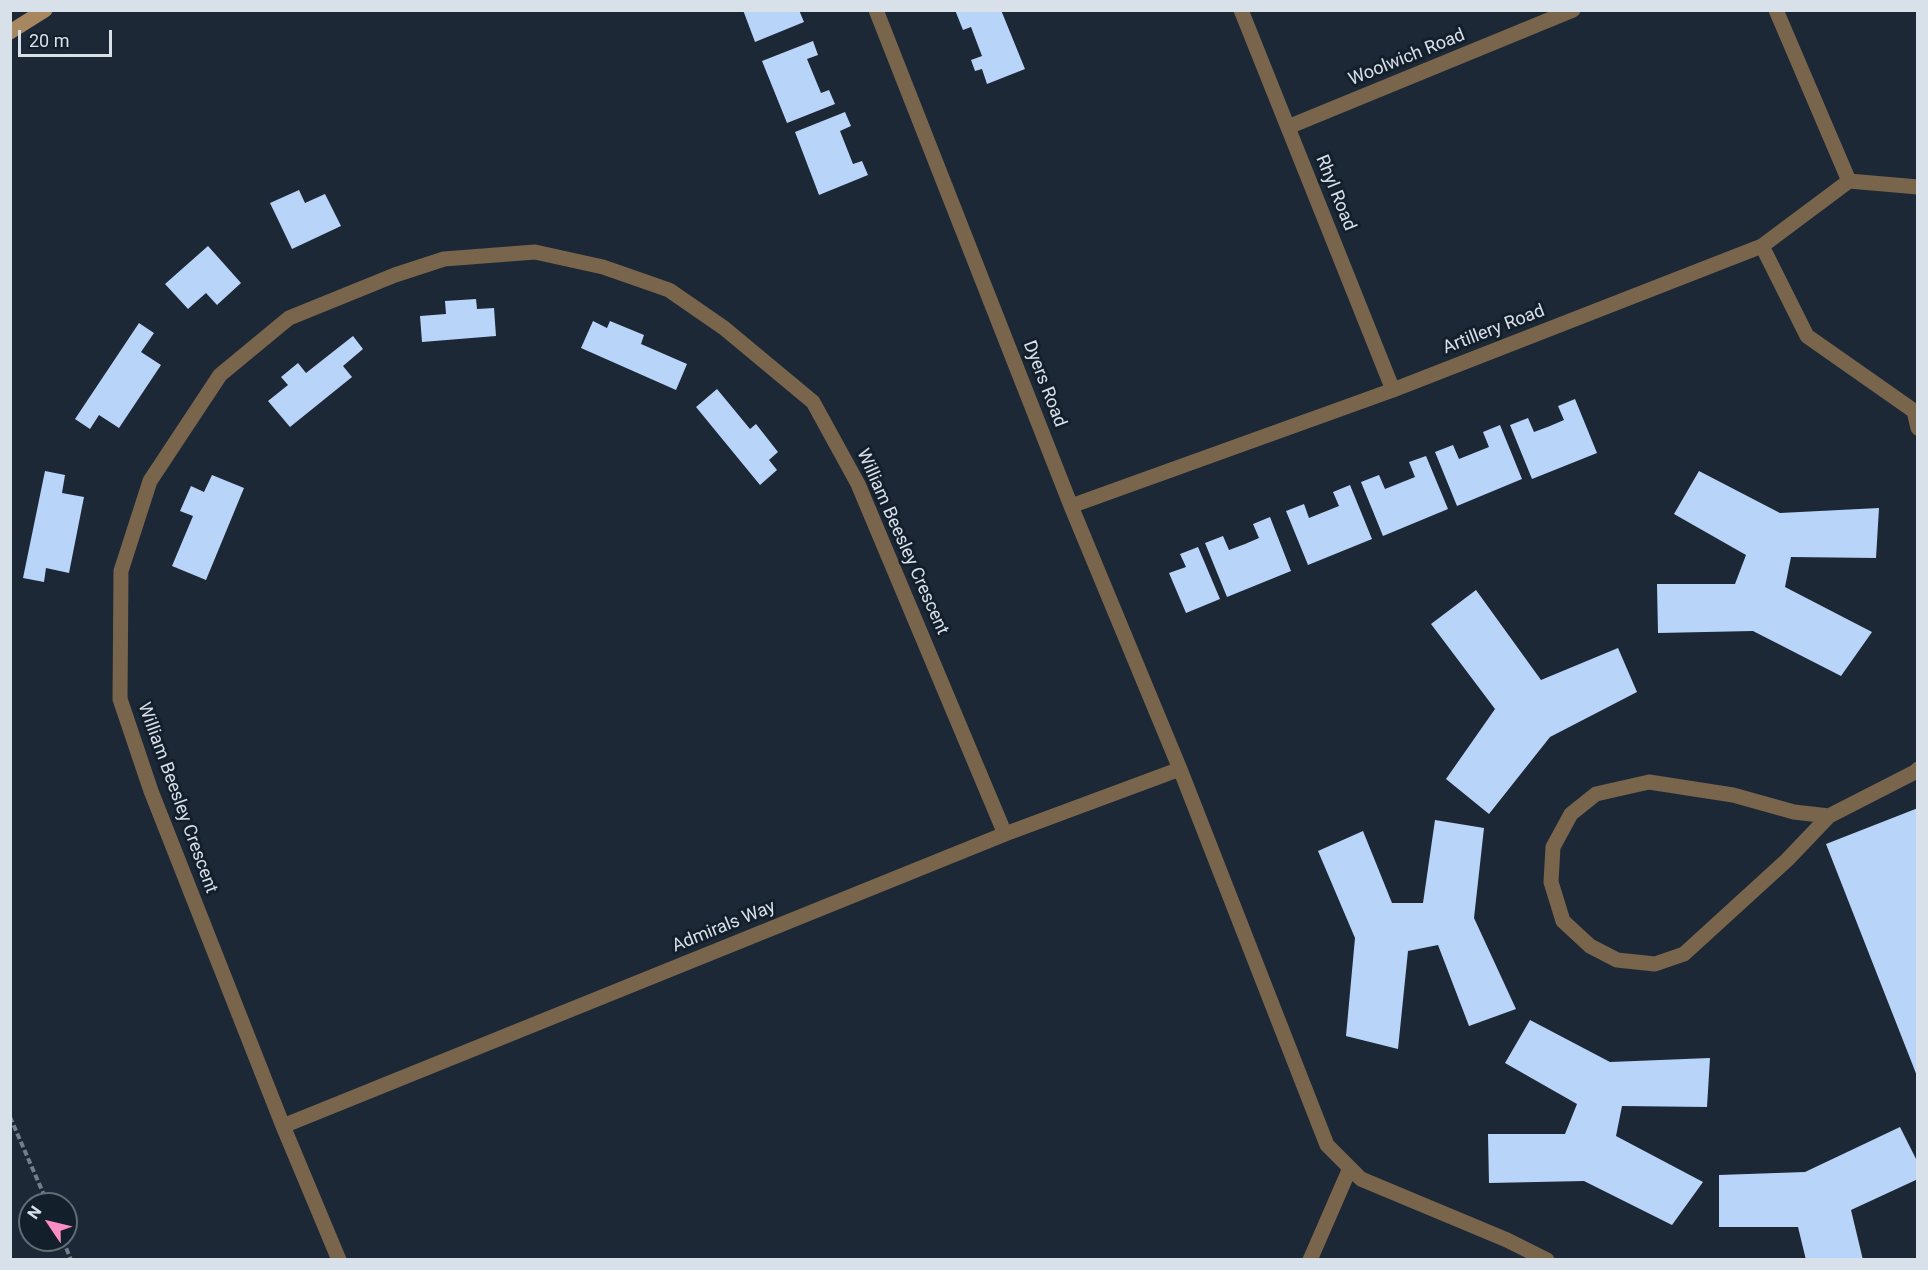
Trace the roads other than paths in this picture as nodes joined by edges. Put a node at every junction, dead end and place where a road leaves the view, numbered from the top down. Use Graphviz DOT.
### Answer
graph roads {
  1 [pos="45,10"];
  2 [pos="876,10"];
  3 [pos="1241,10"];
  4 [pos="1573,10"];
  5 [pos="1776,10"];
  6 [pos="10,32"];
  7 [pos="1288,127"];
  8 [pos="1849,181"];
  9 [pos="1917,188"];
  10 [pos="1762,246"];
  11 [pos="1393,390"];
  12 [pos="1917,428"];
  13 [pos="1071,506"];
  14 [pos="1180,769"];
  15 [pos="1917,769"];
  16 [pos="1828,816"];
  17 [pos="1005,834"];
  18 [pos="284,1126"];
  19 [pos="1350,1168"];
  20 [pos="339,1260"];
  21 [pos="1310,1260"];
  22 [pos="1547,1260"];
  1 -- 6 [label="main road"];
  2 -- 13 [label="lane, Dyers Road"];
  3 -- 7 [label="lane, Rhyl Road"];
  4 -- 7 [label="lane, Woolwich Road"];
  5 -- 8 [label="lane"];
  7 -- 11 [label="lane, Rhyl Road"];
  8 -- 9 [label="lane"];
  8 -- 10 [label="lane, Artillery Road"];
  10 -- 11 [label="lane, Artillery Road"];
  10 -- 12 [label="lane"];
  11 -- 13 [label="lane, Artillery Road"];
  13 -- 14 [label="lane, Dyers Road"];
  14 -- 17 [label="lane, Admirals Way"];
  14 -- 19 [label="lane, Dyers Road"];
  15 -- 16 [label="lane"];
  16 -- 16 [label="lane"];
  17 -- 18 [label="lane, Admirals Way"];
  17 -- 18 [label="lane, William Beesley Crescent"];
  18 -- 20 [label="lane, William Beesley Crescent"];
  19 -- 21 [label="lane"];
  19 -- 22 [label="lane, Dyers Road"];
}
